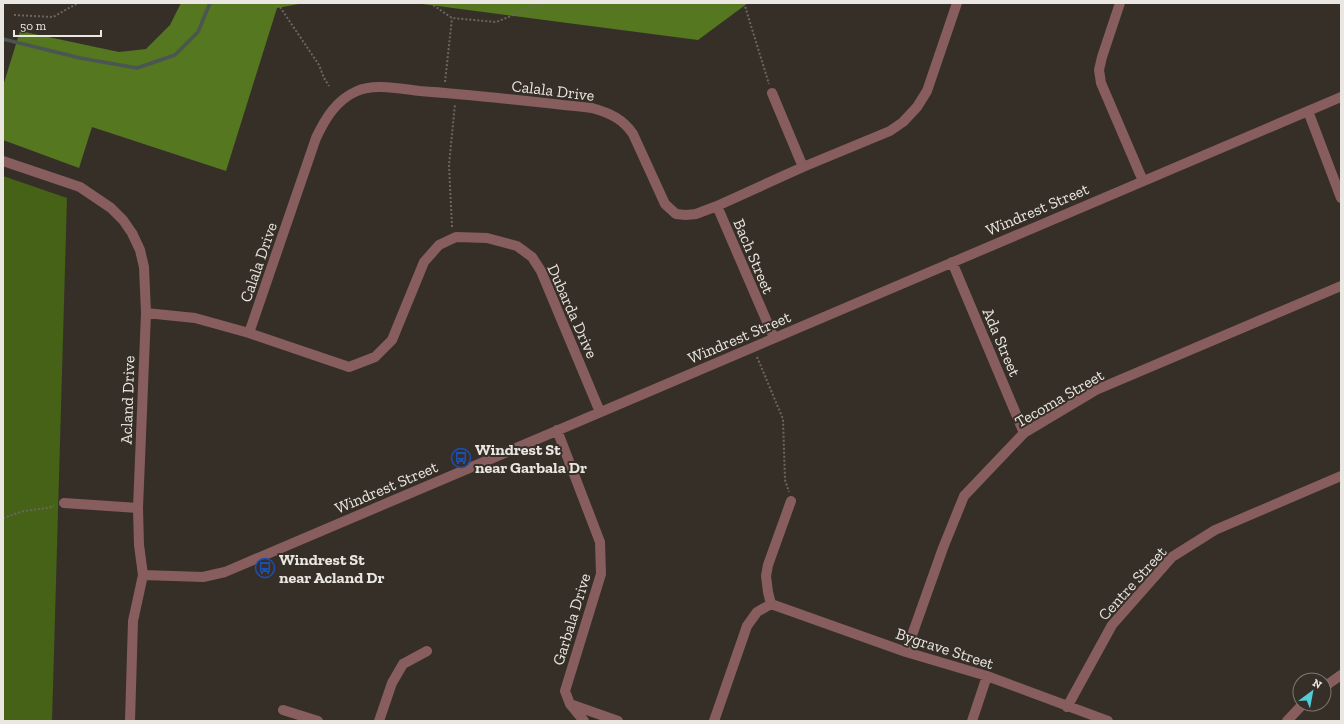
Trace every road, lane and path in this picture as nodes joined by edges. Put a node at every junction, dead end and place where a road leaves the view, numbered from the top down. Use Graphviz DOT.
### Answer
graph roads {
  1 [pos="78,3"];
  2 [pos="430,3"];
  3 [pos="543,3"];
  4 [pos="744,3"];
  5 [pos="957,3"];
  6 [pos="1120,3"];
  7 [pos="280,7"];
  8 [pos="14,15"];
  9 [pos="452,18"];
  10 [pos="329,86"];
  11 [pos="772,93"];
  12 [pos="456,94"];
  13 [pos="1341,97"];
  14 [pos="1308,111"];
  15 [pos="3,161"];
  16 [pos="803,167"];
  17 [pos="1143,181"];
  18 [pos="1341,198"];
  19 [pos="717,206"];
  20 [pos="452,228"];
  21 [pos="952,262"];
  22 [pos="1341,286"];
  23 [pos="146,312"];
  24 [pos="249,333"];
  25 [pos="774,338"];
  26 [pos="757,357"];
  27 [pos="600,412"];
  28 [pos="557,430"];
  29 [pos="1024,433"];
  30 [pos="1341,476"];
  31 [pos="791,501"];
  32 [pos="64,503"];
  33 [pos="138,508"];
  34 [pos="3,518"];
  35 [pos="143,575"];
  36 [pos="772,604"];
  37 [pos="427,651"];
  38 [pos="906,652"];
  39 [pos="1341,675"];
  40 [pos="987,676"];
  41 [pos="1332,681"];
  42 [pos="570,704"];
  43 [pos="1067,707"];
  44 [pos="283,710"];
  45 [pos="1295,712"];
  46 [pos="130,721"];
  47 [pos="318,721"];
  48 [pos="380,721"];
  49 [pos="584,721"];
  50 [pos="618,721"];
  51 [pos="714,721"];
  52 [pos="972,721"];
  53 [pos="1108,721"];
  54 [pos="1287,721"];
  1 -- 8 [label="path"];
  2 -- 9 [label="path"];
  3 -- 9 [label="path"];
  4 -- 11 [label="path"];
  5 -- 16 [label="street, Calala Drive"];
  6 -- 17 [label="street"];
  7 -- 10 [label="path"];
  9 -- 12 [label="path"];
  11 -- 16 [label="street"];
  12 -- 19 [label="street, Calala Drive"];
  12 -- 20 [label="path"];
  12 -- 24 [label="street, Calala Drive"];
  13 -- 14 [label="street, Windrest Street"];
  14 -- 17 [label="street, Windrest Street"];
  14 -- 18 [label="street"];
  15 -- 23 [label="street, Acland Drive"];
  16 -- 19 [label="street, Calala Drive"];
  17 -- 21 [label="street, Windrest Street"];
  19 -- 25 [label="street, Bach Street"];
  21 -- 25 [label="street, Windrest Street"];
  21 -- 29 [label="street, Ada Street"];
  22 -- 29 [label="street, Tecoma Street"];
  23 -- 24 [label="street, Dubarda Drive"];
  23 -- 33 [label="street, Acland Drive"];
  24 -- 27 [label="street, Dubarda Drive"];
  25 -- 27 [label="street, Windrest Street"];
  26 -- 31 [label="path"];
  27 -- 28 [label="street, Windrest Street"];
  28 -- 35 [label="street, Windrest Street"];
  28 -- 42 [label="street, Garbala Drive"];
  29 -- 38 [label="street, Tecoma Street"];
  30 -- 43 [label="street, Centre Street"];
  31 -- 36 [label="street"];
  32 -- 33 [label="street"];
  32 -- 34 [label="path"];
  33 -- 35 [label="street, Acland Drive"];
  35 -- 46 [label="street, Acland Drive"];
  36 -- 38 [label="street, Bygrave Street"];
  36 -- 51 [label="street"];
  37 -- 48 [label="street"];
  38 -- 40 [label="street, Bygrave Street"];
  39 -- 41 [label="street"];
  40 -- 43 [label="street, Bygrave Street"];
  40 -- 52 [label="street"];
  42 -- 49 [label="street, Garbala Drive"];
  42 -- 50 [label="street"];
  43 -- 53 [label="street, Bygrave Street"];
  44 -- 47 [label="street"];
  45 -- 54 [label="street"];
}
